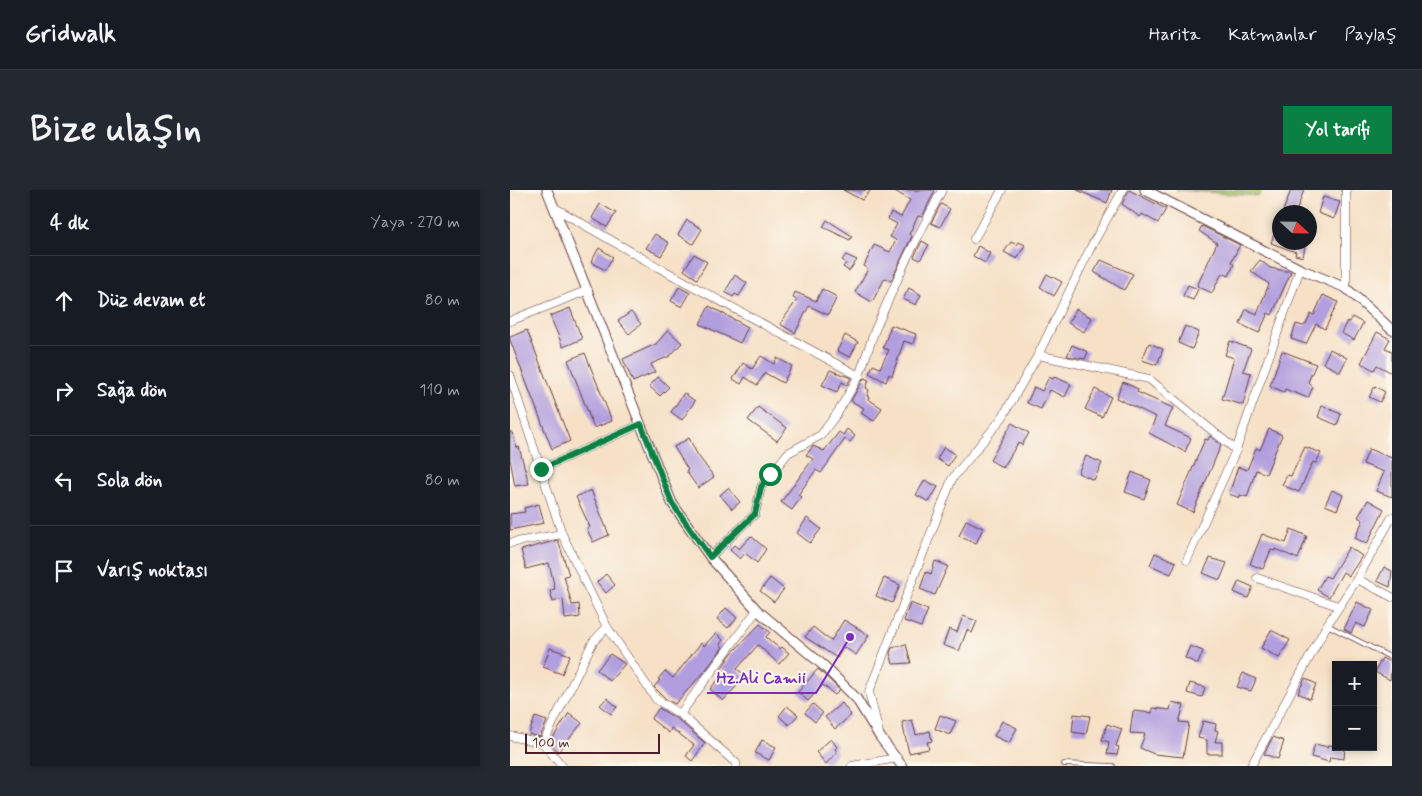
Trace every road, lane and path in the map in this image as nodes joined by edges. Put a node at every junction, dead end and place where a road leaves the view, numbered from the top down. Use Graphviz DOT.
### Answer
graph roads {
  1 [pos="547,190"];
  2 [pos="942,190"];
  3 [pos="1002,190"];
  4 [pos="1123,190"];
  5 [pos="1145,190"];
  6 [pos="1346,190"];
  7 [pos="555,208"];
  8 [pos="974,240"];
  9 [pos="1300,269"];
  10 [pos="1346,288"];
  11 [pos="588,290"];
  12 [pos="510,321"];
  13 [pos="1392,330"];
  14 [pos="1038,355"];
  15 [pos="510,376"];
  16 [pos="859,376"];
  17 [pos="641,424"];
  18 [pos="1236,450"];
  19 [pos="541,469"];
  20 [pos="1392,517"];
  21 [pos="562,534"];
  22 [pos="510,543"];
  23 [pos="710,557"];
  24 [pos="1187,560"];
  25 [pos="1257,578"];
  26 [pos="1357,579"];
  27 [pos="1392,597"];
  28 [pos="1338,606"];
  29 [pos="757,610"];
  30 [pos="1327,625"];
  31 [pos="607,627"];
  32 [pos="1392,658"];
  33 [pos="680,714"];
  34 [pos="510,736"];
  35 [pos="880,737"];
  36 [pos="543,743"];
  37 [pos="897,758"];
  38 [pos="1064,764"];
  39 [pos="562,766"];
  40 [pos="736,766"];
  41 [pos="852,766"];
  42 [pos="902,766"];
  43 [pos="1113,766"];
  44 [pos="1251,766"];
  1 -- 7 [label="street"];
  2 -- 16 [label="street"];
  3 -- 8 [label="street"];
  4 -- 14 [label="street"];
  5 -- 9 [label="street"];
  6 -- 10 [label="street"];
  7 -- 11 [label="street"];
  7 -- 16 [label="street"];
  9 -- 10 [label="street"];
  9 -- 18 [label="street"];
  10 -- 13 [label="street"];
  11 -- 12 [label="street"];
  11 -- 17 [label="street"];
  14 -- 18 [label="street"];
  14 -- 35 [label="street"];
  15 -- 19 [label="street"];
  16 -- 23 [label="street"];
  17 -- 19 [label="street"];
  17 -- 23 [label="street"];
  18 -- 24 [label="street"];
  19 -- 21 [label="street"];
  20 -- 26 [label="street"];
  21 -- 22 [label="street"];
  21 -- 31 [label="street"];
  23 -- 29 [label="street"];
  25 -- 28 [label="street"];
  26 -- 27 [label="street"];
  26 -- 28 [label="street"];
  28 -- 30 [label="street"];
  29 -- 33 [label="street"];
  29 -- 35 [label="street"];
  30 -- 32 [label="lane"];
  30 -- 44 [label="street"];
  31 -- 33 [label="street"];
  31 -- 36 [label="street"];
  33 -- 40 [label="street"];
  34 -- 36 [label="street"];
  35 -- 37 [label="street"];
  36 -- 39 [label="street"];
  37 -- 41 [label="street"];
  37 -- 42 [label="street"];
  38 -- 43 [label="lane"];
}
